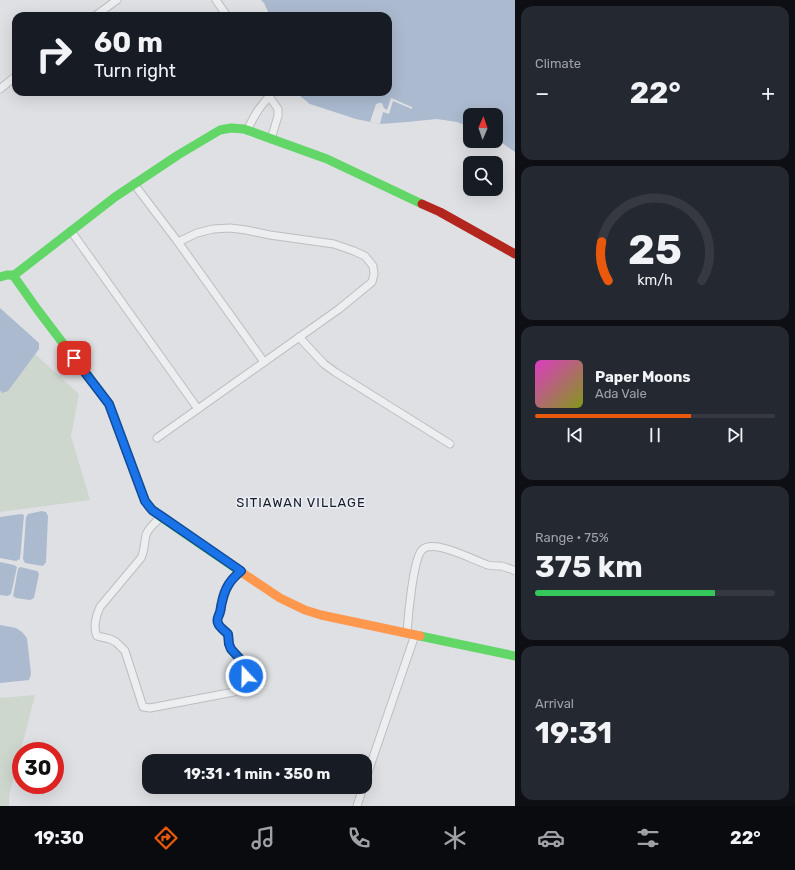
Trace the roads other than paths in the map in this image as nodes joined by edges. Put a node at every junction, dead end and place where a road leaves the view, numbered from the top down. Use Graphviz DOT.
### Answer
graph roads {
  1 [pos="117,0"];
  2 [pos="216,0"];
  3 [pos="100,12"];
  4 [pos="224,12"];
  5 [pos="12,79"];
  6 [pos="0,89"];
  7 [pos="266,96"];
  8 [pos="268,96"];
  9 [pos="247,130"];
  10 [pos="271,139"];
  11 [pos="134,184"];
  12 [pos="71,231"];
  13 [pos="178,242"];
  14 [pos="515,254"];
  15 [pos="13,276"];
  16 [pos="0,277"];
  17 [pos="299,337"];
  18 [pos="264,362"];
  19 [pos="198,409"];
  20 [pos="157,438"];
  21 [pos="450,444"];
  22 [pos="161,516"];
  23 [pos="241,571"];
  24 [pos="515,571"];
  25 [pos="411,634"];
  26 [pos="515,656"];
  27 [pos="372,759"];
  28 [pos="360,794"];
  29 [pos="356,806"];
  1 -- 3 [label="street"];
  2 -- 4 [label="street"];
  5 -- 6 [label="street"];
  7 -- 9 [label="street"];
  8 -- 10 [label="street"];
  9 -- 10 [label="street"];
  9 -- 11 [label="street"];
  10 -- 14 [label="street"];
  11 -- 12 [label="street"];
  11 -- 13 [label="street"];
  12 -- 15 [label="street"];
  12 -- 19 [label="street"];
  13 -- 17 [label="street"];
  13 -- 18 [label="street"];
  15 -- 16 [label="street"];
  15 -- 22 [label="street"];
  17 -- 18 [label="street"];
  17 -- 21 [label="street"];
  18 -- 19 [label="street"];
  19 -- 20 [label="street"];
  22 -- 23 [label="street"];
  22 -- 23 [label="street"];
  23 -- 25 [label="street"];
  24 -- 25 [label="street"];
  25 -- 26 [label="street"];
  25 -- 27 [label="street"];
  28 -- 29 [label="street"];
}
